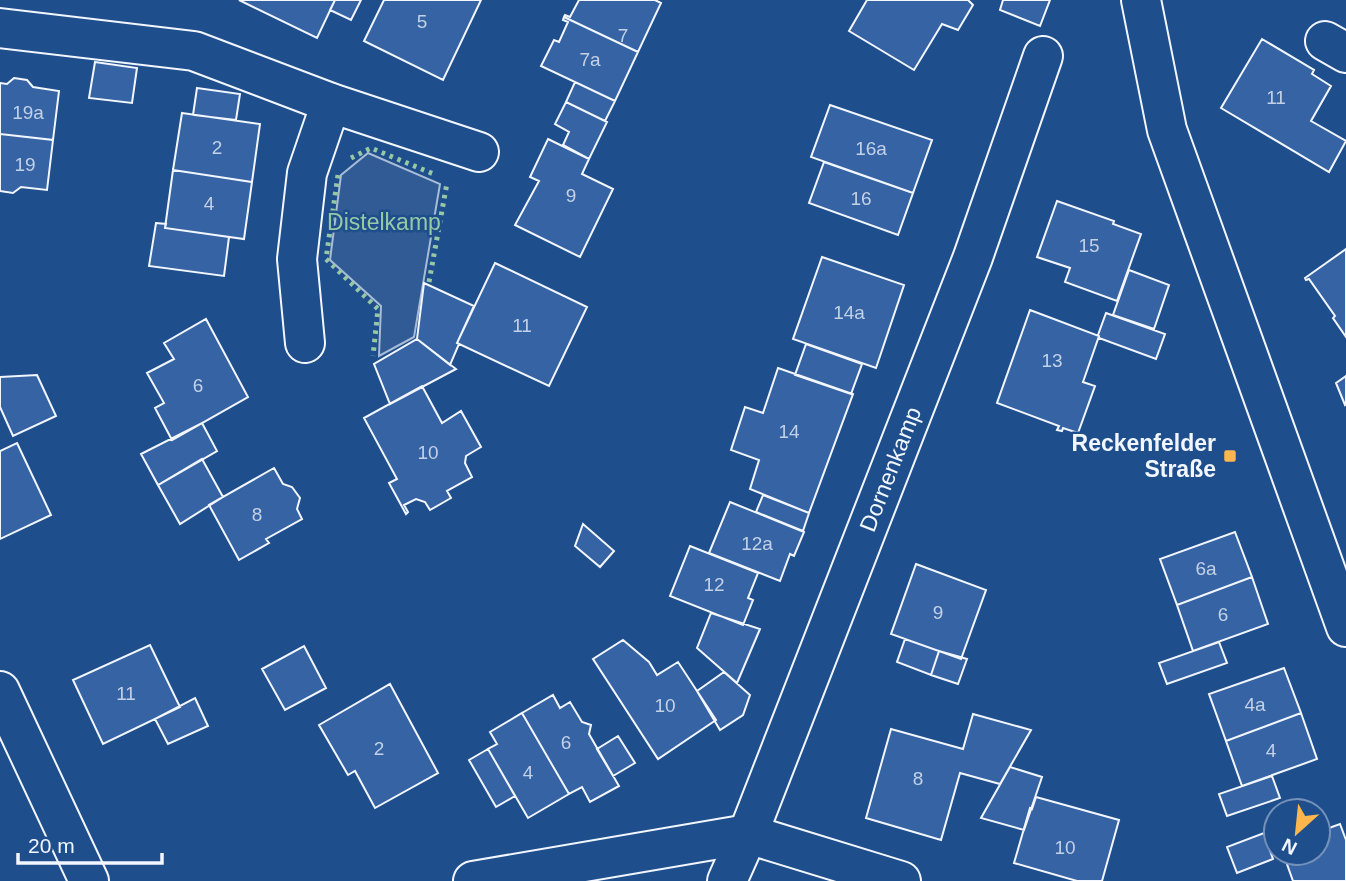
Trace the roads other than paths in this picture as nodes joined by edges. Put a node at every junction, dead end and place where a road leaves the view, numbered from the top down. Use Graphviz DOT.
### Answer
graph roads {
  1 [pos="1141,0"];
  2 [pos="0,28"];
  3 [pos="1043,56"];
  4 [pos="331,103"];
  5 [pos="479,152"];
  6 [pos="305,343"];
  7 [pos="1346,627"];
  8 [pos="0,691"];
  9 [pos="748,834"];
  10 [pos="89,881"];
  11 [pos="473,881"];
  12 [pos="727,881"];
  13 [pos="901,881"];
  1 -- 7 [label="street"];
  2 -- 4 [label="street"];
  3 -- 9 [label="street, Dornenkamp"];
  4 -- 5 [label="street"];
  4 -- 6 [label="street"];
  8 -- 10 [label="street"];
  9 -- 11 [label="street"];
  9 -- 12 [label="street, Dornenkamp"];
  9 -- 13 [label="street"];
}
